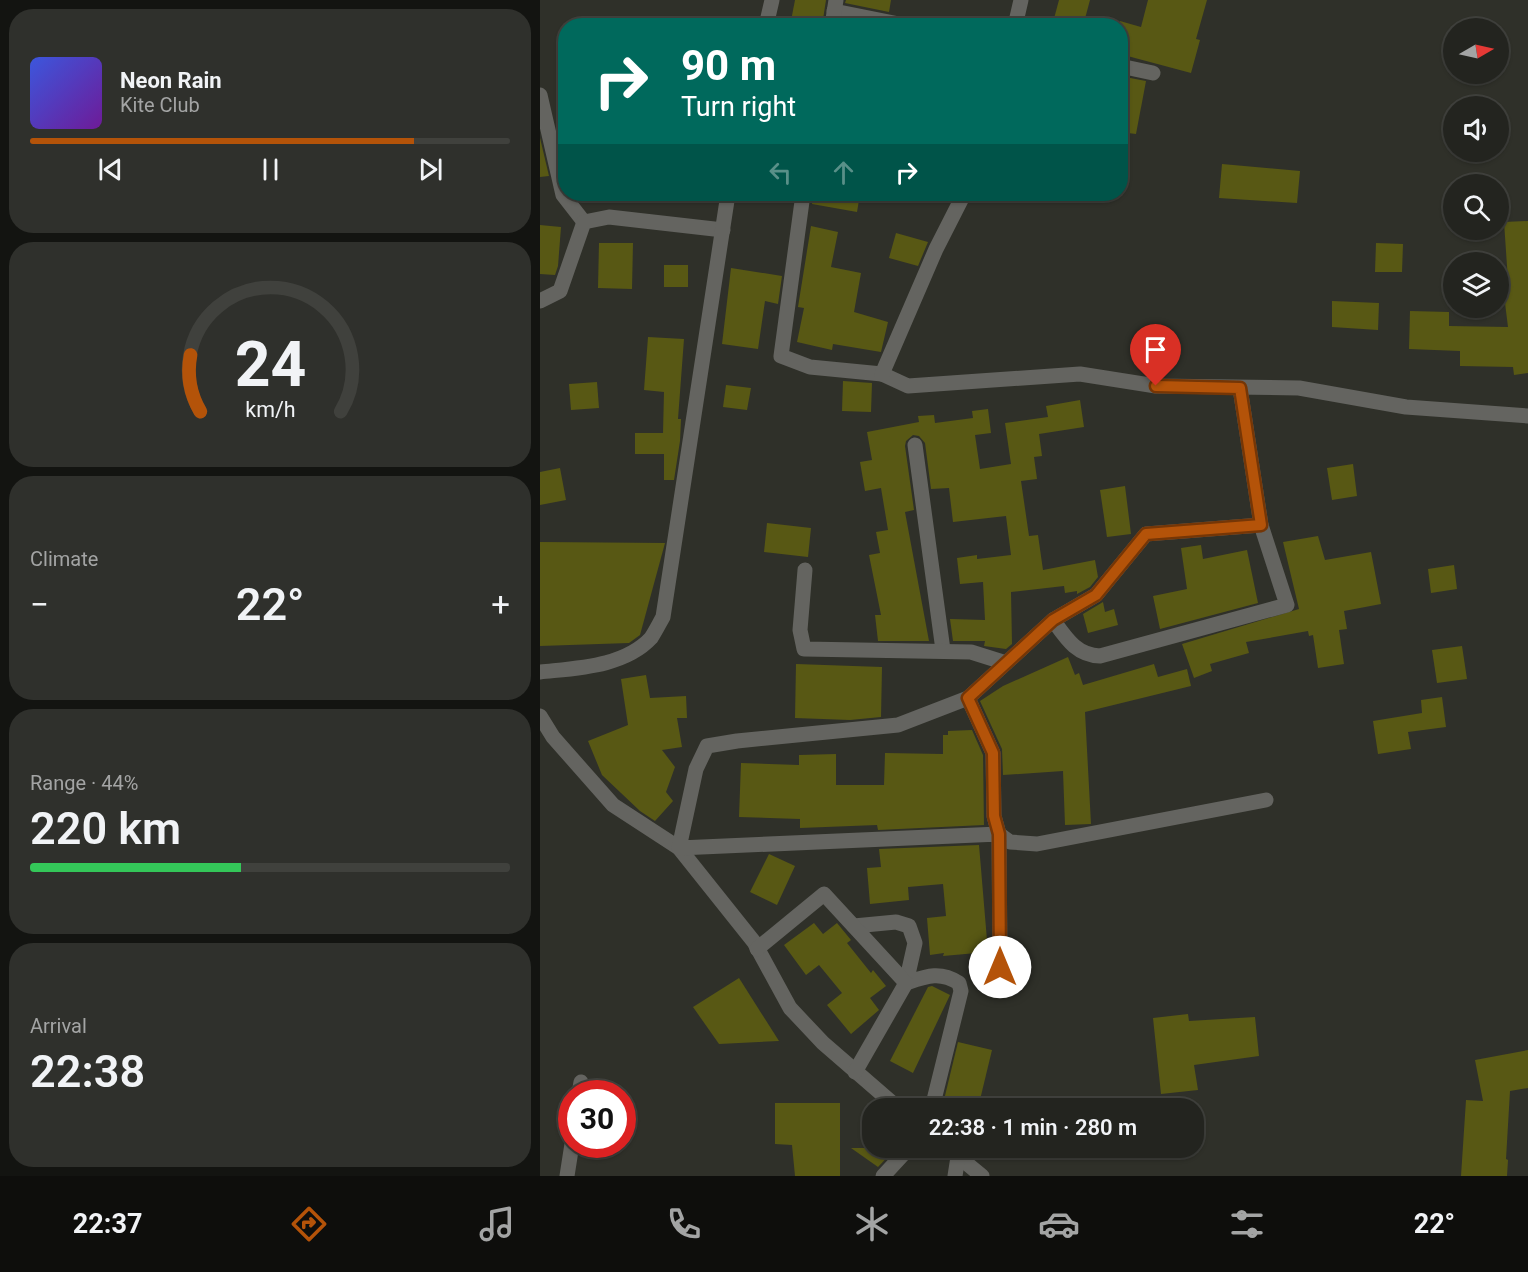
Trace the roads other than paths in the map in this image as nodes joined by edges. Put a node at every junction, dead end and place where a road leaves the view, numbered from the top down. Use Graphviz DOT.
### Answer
graph roads {
  1 [pos="772,0"];
  2 [pos="1021,0"];
  3 [pos="834,12"];
  4 [pos="768,18"];
  5 [pos="866,18"];
  6 [pos="1017,18"];
  7 [pos="1128,68"];
  8 [pos="1154,73"];
  9 [pos="540,95"];
  10 [pos="558,173"];
  11 [pos="568,201"];
  12 [pos="727,201"];
  13 [pos="802,201"];
  14 [pos="960,201"];
  15 [pos="584,222"];
  16 [pos="723,230"];
  17 [pos="540,301"];
  18 [pos="882,374"];
  19 [pos="1240,388"];
  20 [pos="1528,416"];
  21 [pos="915,445"];
  22 [pos="1261,525"];
  23 [pos="805,570"];
  24 [pos="1053,620"];
  25 [pos="943,650"];
  26 [pos="1006,663"];
  27 [pos="540,672"];
  28 [pos="968,698"];
  29 [pos="540,716"];
  30 [pos="1266,801"];
  31 [pos="999,834"];
  32 [pos="679,848"];
  33 [pos="854,926"];
  34 [pos="757,949"];
  35 [pos="1000,967"];
  36 [pos="906,983"];
  37 [pos="855,1072"];
  38 [pos="886,1098"];
  39 [pos="934,1098"];
  40 [pos="570,1158"];
  41 [pos="900,1158"];
  42 [pos="954,1158"];
  43 [pos="960,1158"];
  44 [pos="567,1176"];
  45 [pos="883,1176"];
  46 [pos="955,1176"];
  47 [pos="982,1176"];
  1 -- 4 [label="street"];
  2 -- 6 [label="street"];
  3 -- 5 [label="street"];
  7 -- 8 [label="street"];
  9 -- 10 [label="street"];
  11 -- 15 [label="street"];
  12 -- 16 [label="street"];
  13 -- 18 [label="street"];
  14 -- 18 [label="street"];
  15 -- 16 [label="street"];
  15 -- 17 [label="street"];
  16 -- 27 [label="street"];
  18 -- 19 [label="street"];
  19 -- 20 [label="street"];
  19 -- 22 [label="street"];
  21 -- 25 [label="street"];
  22 -- 24 [label="street"];
  22 -- 24 [label="street"];
  23 -- 25 [label="street"];
  24 -- 26 [label="street"];
  25 -- 26 [label="street"];
  26 -- 28 [label="street"];
  28 -- 31 [label="street"];
  28 -- 32 [label="street"];
  29 -- 32 [label="street"];
  30 -- 31 [label="street"];
  31 -- 32 [label="street"];
  31 -- 35 [label="street"];
  32 -- 34 [label="street"];
  33 -- 34 [label="street"];
  33 -- 36 [label="street"];
  33 -- 36 [label="street"];
  34 -- 37 [label="street"];
  36 -- 37 [label="street"];
  36 -- 39 [label="street"];
  37 -- 38 [label="street"];
  40 -- 44 [label="street"];
  41 -- 45 [label="street"];
  42 -- 46 [label="street"];
  43 -- 47 [label="street"];
}
